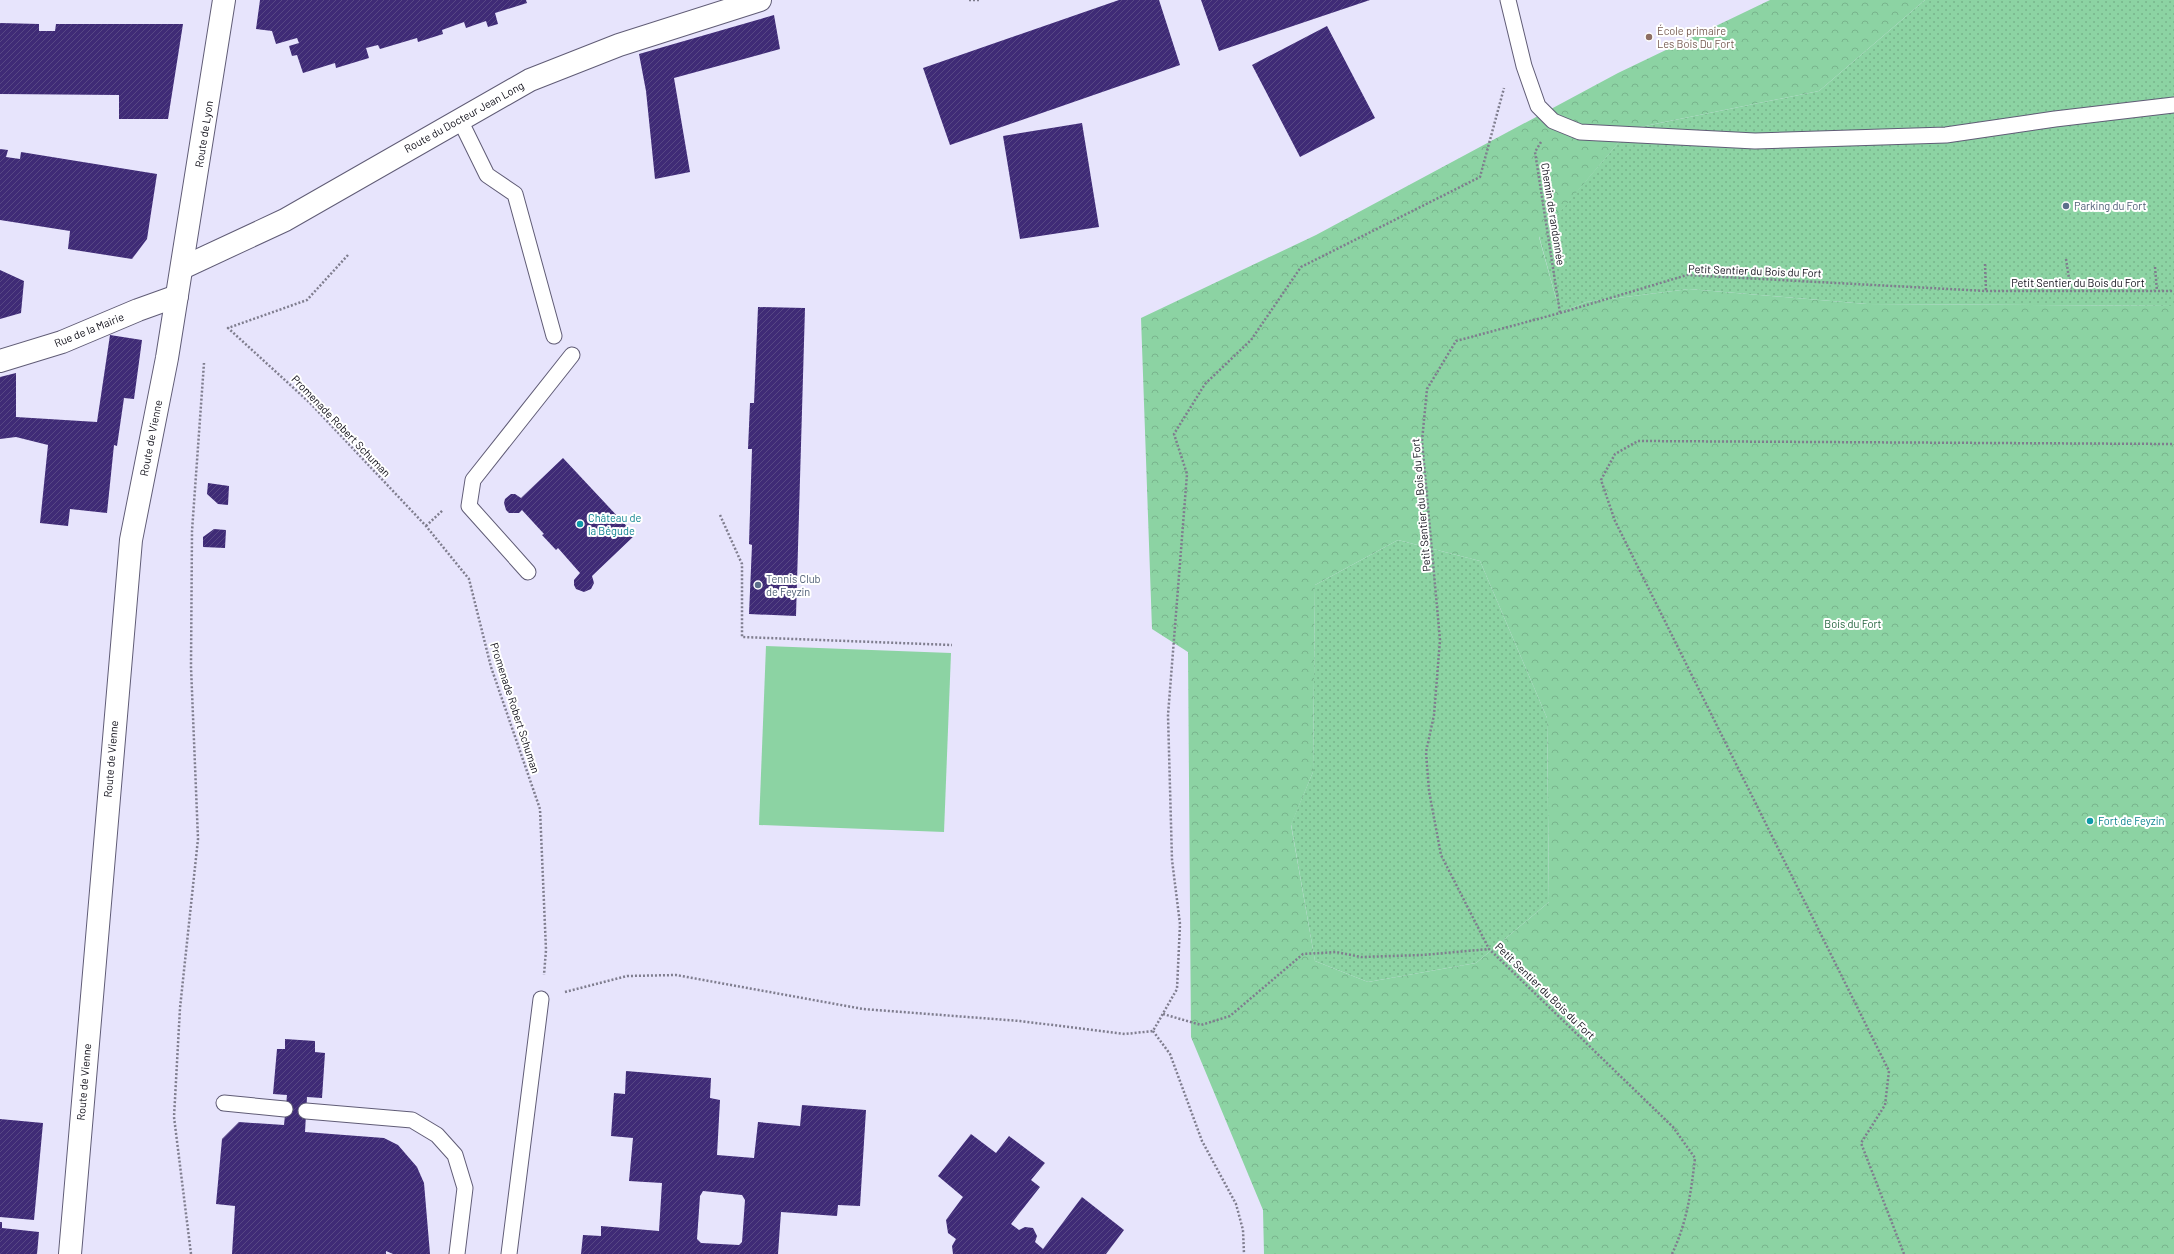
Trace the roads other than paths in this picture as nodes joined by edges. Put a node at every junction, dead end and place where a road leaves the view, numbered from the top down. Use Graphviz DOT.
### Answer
graph roads {
  1 [pos="224,0"];
  2 [pos="760,0"];
  3 [pos="1508,0"];
  4 [pos="2174,105"];
  5 [pos="460,120"];
  6 [pos="182,268"];
  7 [pos="177,296"];
  8 [pos="554,336"];
  9 [pos="572,355"];
  10 [pos="0,361"];
  11 [pos="528,572"];
  12 [pos="541,999"];
  13 [pos="224,1103"];
  14 [pos="285,1109"];
  15 [pos="306,1111"];
  16 [pos="70,1254"];
  17 [pos="457,1254"];
  18 [pos="509,1254"];
  1 -- 6 [label="main road, Route de Lyon"];
  2 -- 5 [label="main road, Route du Docteur Jean Long"];
  3 -- 4 [label="lane"];
  5 -- 6 [label="main road, Route du Docteur Jean Long"];
  5 -- 8 [label="lane"];
  6 -- 7 [label="main road, Route de Vienne"];
  7 -- 10 [label="main road, Rue de la Mairie"];
  7 -- 16 [label="main road, Route de Vienne"];
  9 -- 11 [label="lane"];
  12 -- 18 [label="lane"];
  13 -- 14 [label="lane"];
  15 -- 17 [label="lane"];
}
